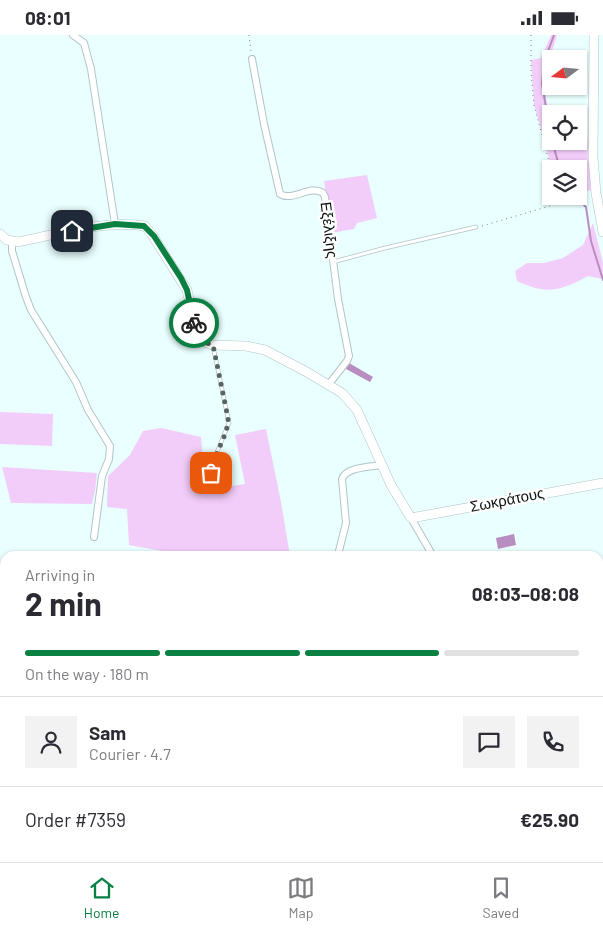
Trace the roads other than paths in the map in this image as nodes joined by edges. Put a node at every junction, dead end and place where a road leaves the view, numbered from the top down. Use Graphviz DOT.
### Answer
graph roads {
  1 [pos="73,35"];
  2 [pos="594,35"];
  3 [pos="252,59"];
  4 [pos="115,224"];
  5 [pos="476,227"];
  6 [pos="603,232"];
  7 [pos="0,234"];
  8 [pos="12,242"];
  9 [pos="333,262"];
  10 [pos="213,345"];
  11 [pos="329,384"];
  12 [pos="382,465"];
  13 [pos="211,473"];
  14 [pos="603,483"];
  15 [pos="411,518"];
  16 [pos="94,537"];
  17 [pos="339,551"];
  18 [pos="430,551"];
  1 -- 4 [label="street"];
  2 -- 6 [label="street"];
  3 -- 9 [label="street, Εξέλιξης"];
  4 -- 8 [label="street"];
  4 -- 10 [label="street"];
  5 -- 9 [label="lane"];
  7 -- 8 [label="street"];
  8 -- 16 [label="street"];
  9 -- 11 [label="street, Εξέλιξης"];
  10 -- 11 [label="street"];
  10 -- 13 [label="lane"];
  11 -- 12 [label="street"];
  12 -- 15 [label="street"];
  12 -- 17 [label="street"];
  14 -- 15 [label="street, Σωκράτους"];
  15 -- 18 [label="street"];
}
